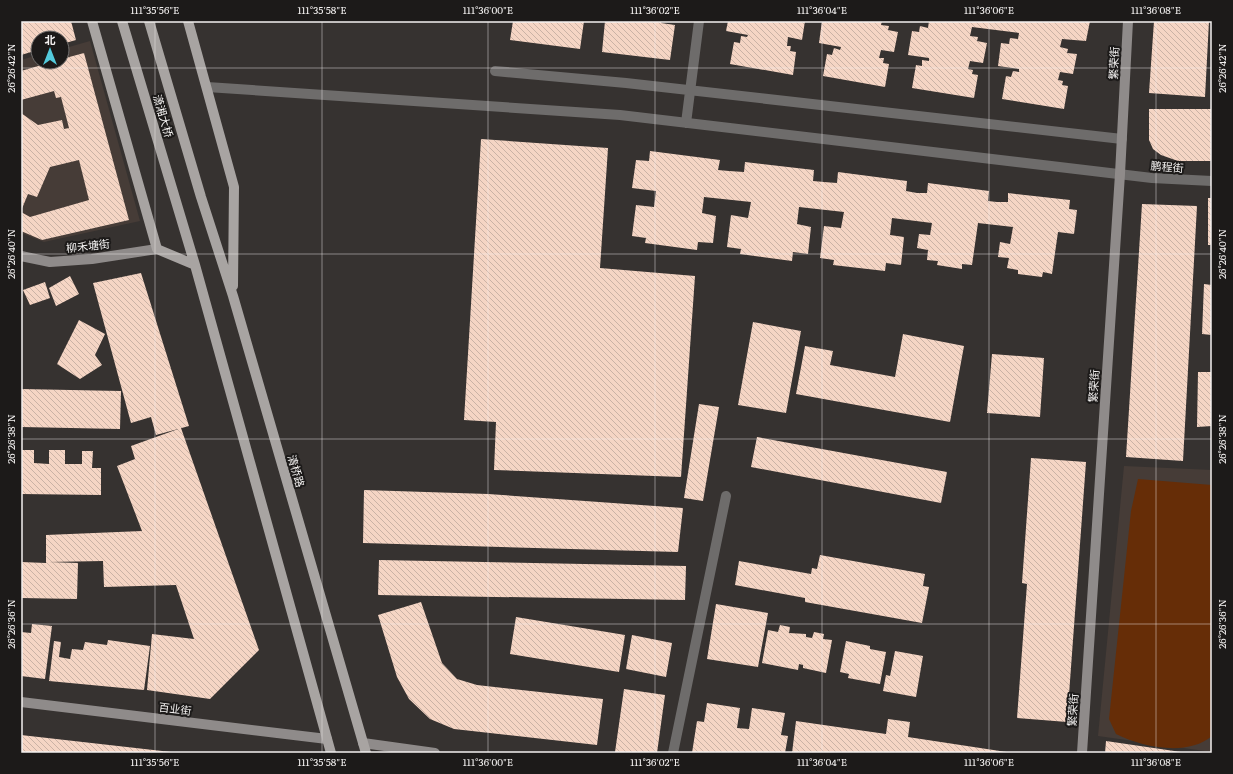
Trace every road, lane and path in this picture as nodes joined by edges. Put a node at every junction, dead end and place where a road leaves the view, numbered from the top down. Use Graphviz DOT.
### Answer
graph roads {
  1 [pos="92,21"];
  2 [pos="122,21"];
  3 [pos="149,21"];
  4 [pos="188,21"];
  5 [pos="699,21"];
  6 [pos="1128,21"];
  7 [pos="495,71"];
  8 [pos="207,87"];
  9 [pos="689,91"];
  10 [pos="686,123"];
  11 [pos="1122,139"];
  12 [pos="1120,174"];
  13 [pos="1212,181"];
  14 [pos="201,197"];
  15 [pos="157,249"];
  16 [pos="21,256"];
  17 [pos="195,265"];
  18 [pos="233,296"];
  19 [pos="726,496"];
  20 [pos="21,702"];
  21 [pos="327,739"];
  22 [pos="364,748"];
  23 [pos="331,753"];
  24 [pos="435,753"];
  25 [pos="673,753"];
  26 [pos="1082,753"];
  1 -- 15 [label="main road"];
  2 -- 17 [label="main road, 潇湘大桥"];
  3 -- 14 [label="main road, 潇湘大桥"];
  4 -- 8 [label="main road"];
  5 -- 9 [label="street"];
  6 -- 11 [label="street, 繁荣街"];
  7 -- 9 [label="street"];
  8 -- 10 [label="street, 鹏程街"];
  8 -- 18 [label="main road"];
  9 -- 10 [label="street"];
  9 -- 11 [label="street"];
  10 -- 12 [label="street, 鹏程街"];
  11 -- 12 [label="street, 繁荣街"];
  12 -- 13 [label="street, 鹏程街"];
  12 -- 26 [label="street, 繁荣街"];
  14 -- 18 [label="main road, 清桥路"];
  15 -- 16 [label="street, 柳禾塘街"];
  15 -- 17 [label="main road"];
  17 -- 21 [label="main road"];
  18 -- 22 [label="main road, 清桥路"];
  19 -- 25 [label="street"];
  20 -- 21 [label="street, 百业街"];
  21 -- 23 [label="main road"];
  22 -- 24 [label="street"];
}
